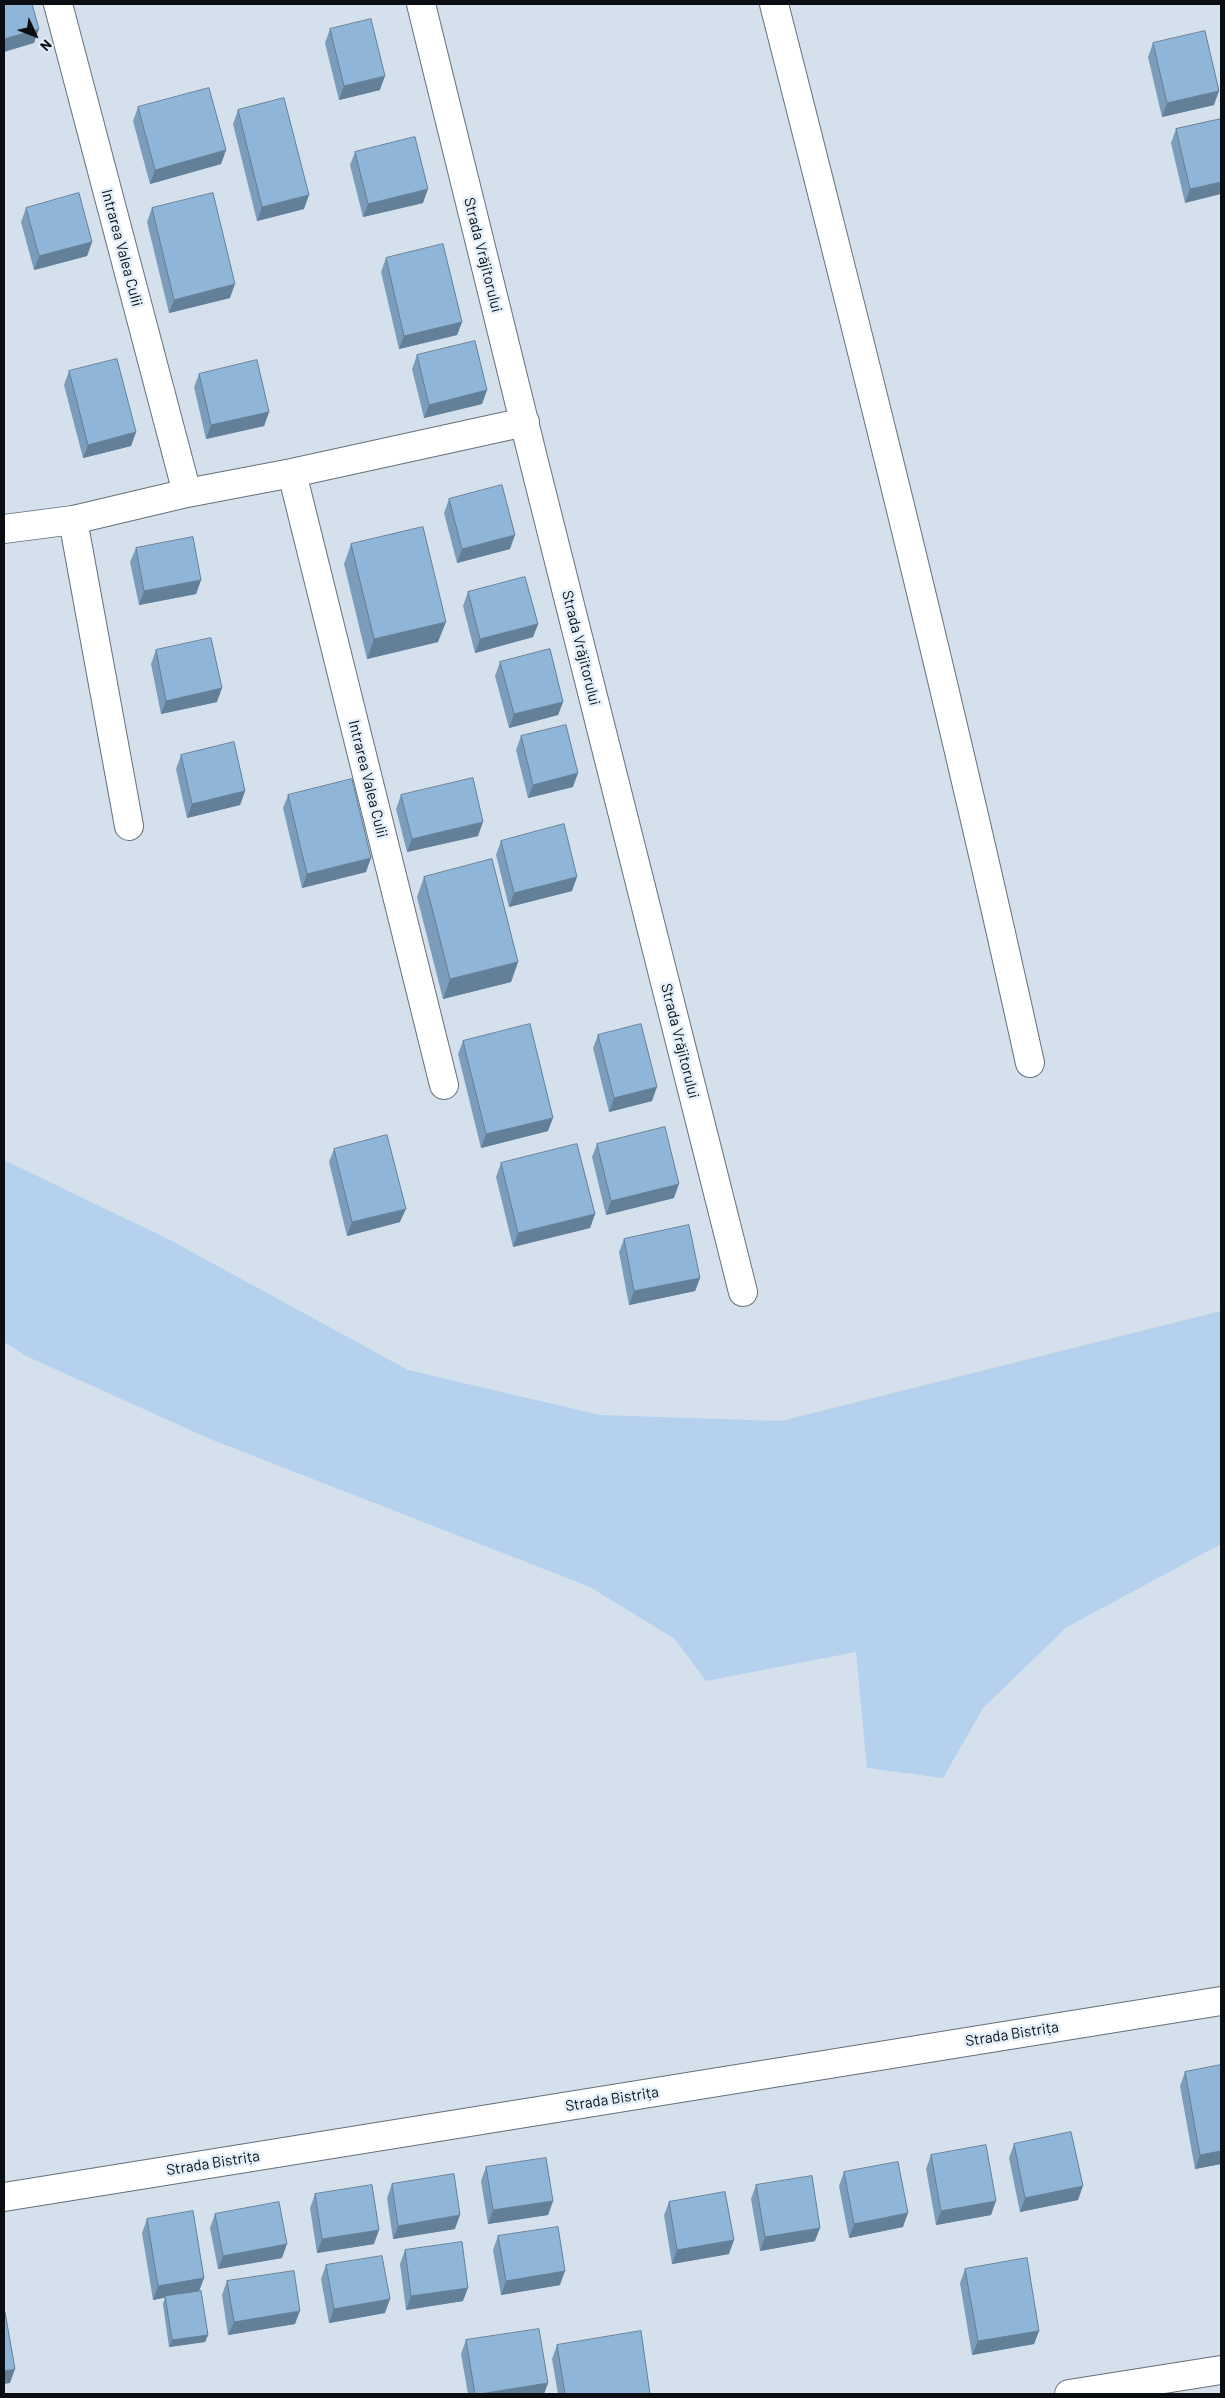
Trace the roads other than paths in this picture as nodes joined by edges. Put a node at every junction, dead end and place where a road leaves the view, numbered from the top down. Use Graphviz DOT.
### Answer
graph roads {
  1 [pos="58,4"];
  2 [pos="422,4"];
  3 [pos="774,4"];
  4 [pos="524,422"];
  5 [pos="292,473"];
  6 [pos="187,492"];
  7 [pos="73,520"];
  8 [pos="4,529"];
  9 [pos="129,826"];
  10 [pos="1030,1063"];
  11 [pos="444,1085"];
  12 [pos="743,1292"];
  13 [pos="1221,2001"];
  14 [pos="4,2197"];
  15 [pos="1221,2370"];
  16 [pos="1069,2394"];
  1 -- 6 [label="street, Intrarea Valea Culii"];
  2 -- 4 [label="street, Strada Vrăjitorului"];
  3 -- 10 [label="street"];
  4 -- 5 [label="street"];
  4 -- 12 [label="street, Strada Vrăjitorului"];
  5 -- 6 [label="street"];
  5 -- 11 [label="street, Intrarea Valea Culii"];
  6 -- 7 [label="street"];
  7 -- 8 [label="street"];
  7 -- 9 [label="street"];
  13 -- 14 [label="street, Strada Bistrița"];
  15 -- 16 [label="street"];
}
